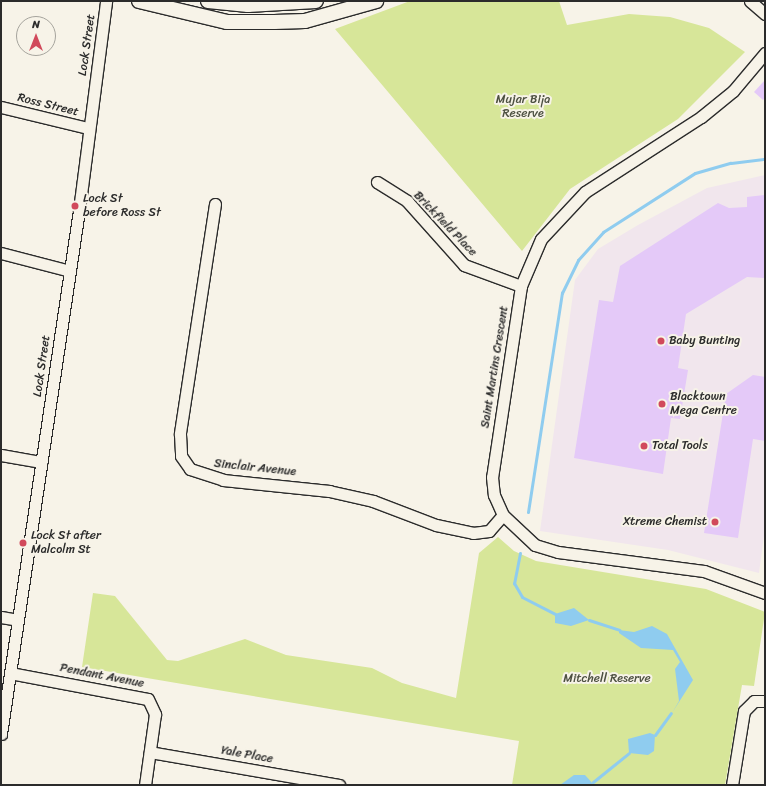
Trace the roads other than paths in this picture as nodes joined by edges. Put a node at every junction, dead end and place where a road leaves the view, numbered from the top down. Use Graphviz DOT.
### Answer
graph roads {
  1 [pos="106,1"];
  2 [pos="139,1"];
  3 [pos="208,1"];
  4 [pos="316,1"];
  5 [pos="376,1"];
  6 [pos="750,1"];
  7 [pos="765,14"];
  8 [pos="765,53"];
  9 [pos="1,107"];
  10 [pos="88,128"];
  11 [pos="377,182"];
  12 [pos="215,204"];
  13 [pos="1,253"];
  14 [pos="70,271"];
  15 [pos="521,286"];
  16 [pos="1,455"];
  17 [pos="41,462"];
  18 [pos="503,515"];
  19 [pos="765,593"];
  20 [pos="1,617"];
  21 [pos="18,620"];
  22 [pos="10,673"];
  23 [pos="765,701"];
  24 [pos="1,734"];
  25 [pos="150,752"];
  26 [pos="145,785"];
  27 [pos="339,785"];
  28 [pos="732,785"];
  1 -- 10 [label="street, Lock Street"];
  2 -- 5 [label="main road"];
  3 -- 4 [label="main road"];
  6 -- 7 [label="street"];
  8 -- 15 [label="street, Saint Martins Crescent"];
  9 -- 10 [label="street, Ross Street"];
  10 -- 14 [label="street, Lock Street"];
  11 -- 15 [label="street, Brickfield Place"];
  12 -- 18 [label="street, Sinclair Avenue"];
  13 -- 14 [label="street"];
  14 -- 17 [label="street, Lock Street"];
  15 -- 18 [label="street, Saint Martins Crescent"];
  16 -- 17 [label="street"];
  17 -- 21 [label="street, Lock Street"];
  18 -- 19 [label="street, Saint Martins Crescent"];
  20 -- 21 [label="street"];
  21 -- 22 [label="street, Lock Street"];
  22 -- 24 [label="street, Lock Street"];
  22 -- 25 [label="street, Pendant Avenue"];
  23 -- 28 [label="street"];
  25 -- 26 [label="street, Pendant Avenue"];
  25 -- 27 [label="street, Yale Place"];
}
